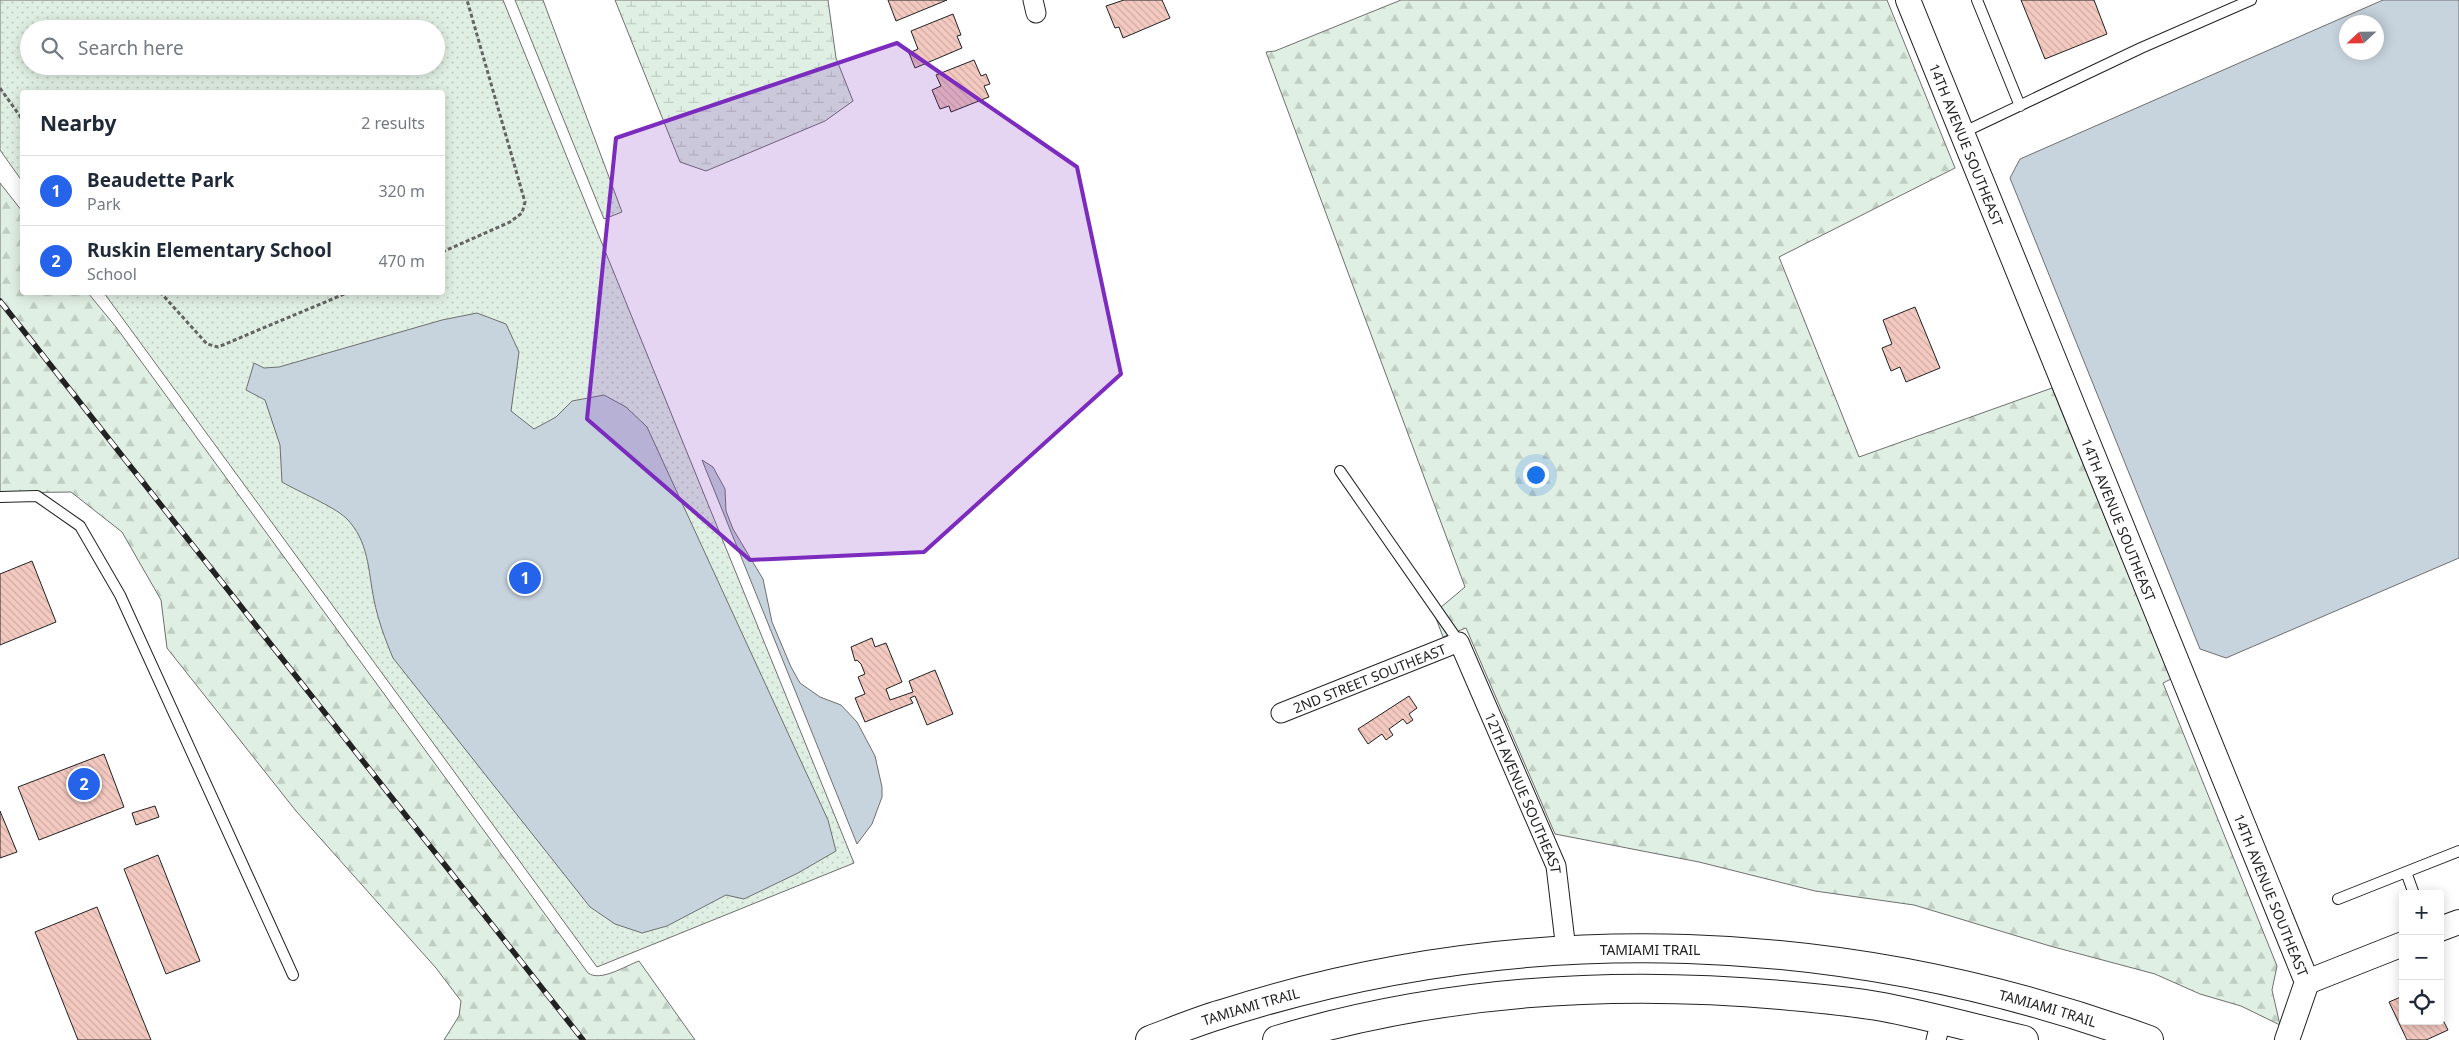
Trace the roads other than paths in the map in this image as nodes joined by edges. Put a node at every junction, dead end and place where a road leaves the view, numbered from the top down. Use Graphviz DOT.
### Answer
graph roads {
  1 [pos="1908,0"];
  2 [pos="1977,0"];
  3 [pos="2244,1"];
  4 [pos="2020,106"];
  5 [pos="1962,133"];
  6 [pos="1340,471"];
  7 [pos="0,497"];
  8 [pos="1459,642"];
  9 [pos="1281,713"];
  10 [pos="2459,852"];
  11 [pos="2406,872"];
  12 [pos="2413,890"];
  13 [pos="2338,898"];
  14 [pos="2459,922"];
  15 [pos="2444,928"];
  16 [pos="2399,946"];
  17 [pos="1566,950"];
  18 [pos="293,975"];
  19 [pos="2307,982"];
  20 [pos="1938,1030"];
  21 [pos="1150,1040"];
  22 [pos="1278,1040"];
  23 [pos="2024,1040"];
  24 [pos="2149,1040"];
  25 [pos="2287,1040"];
  1 -- 5 [label="street, 14TH AVENUE SOUTHEAST"];
  2 -- 4 [label="lane"];
  3 -- 4 [label="lane"];
  4 -- 5 [label="lane"];
  5 -- 19 [label="street, 14TH AVENUE SOUTHEAST"];
  6 -- 8 [label="lane"];
  7 -- 18 [label="lane"];
  8 -- 9 [label="street, 2ND STREET SOUTHEAST"];
  8 -- 17 [label="street, 12TH AVENUE SOUTHEAST"];
  10 -- 11 [label="lane"];
  11 -- 12 [label="lane"];
  11 -- 13 [label="lane"];
  14 -- 15 [label="street"];
  16 -- 19 [label="street"];
  17 -- 21 [label="main road, TAMIAMI TRAIL"];
  17 -- 24 [label="main road, TAMIAMI TRAIL"];
  19 -- 25 [label="street, 14TH AVENUE SOUTHEAST"];
  20 -- 22 [label="main road"];
  20 -- 23 [label="main road"];
}
